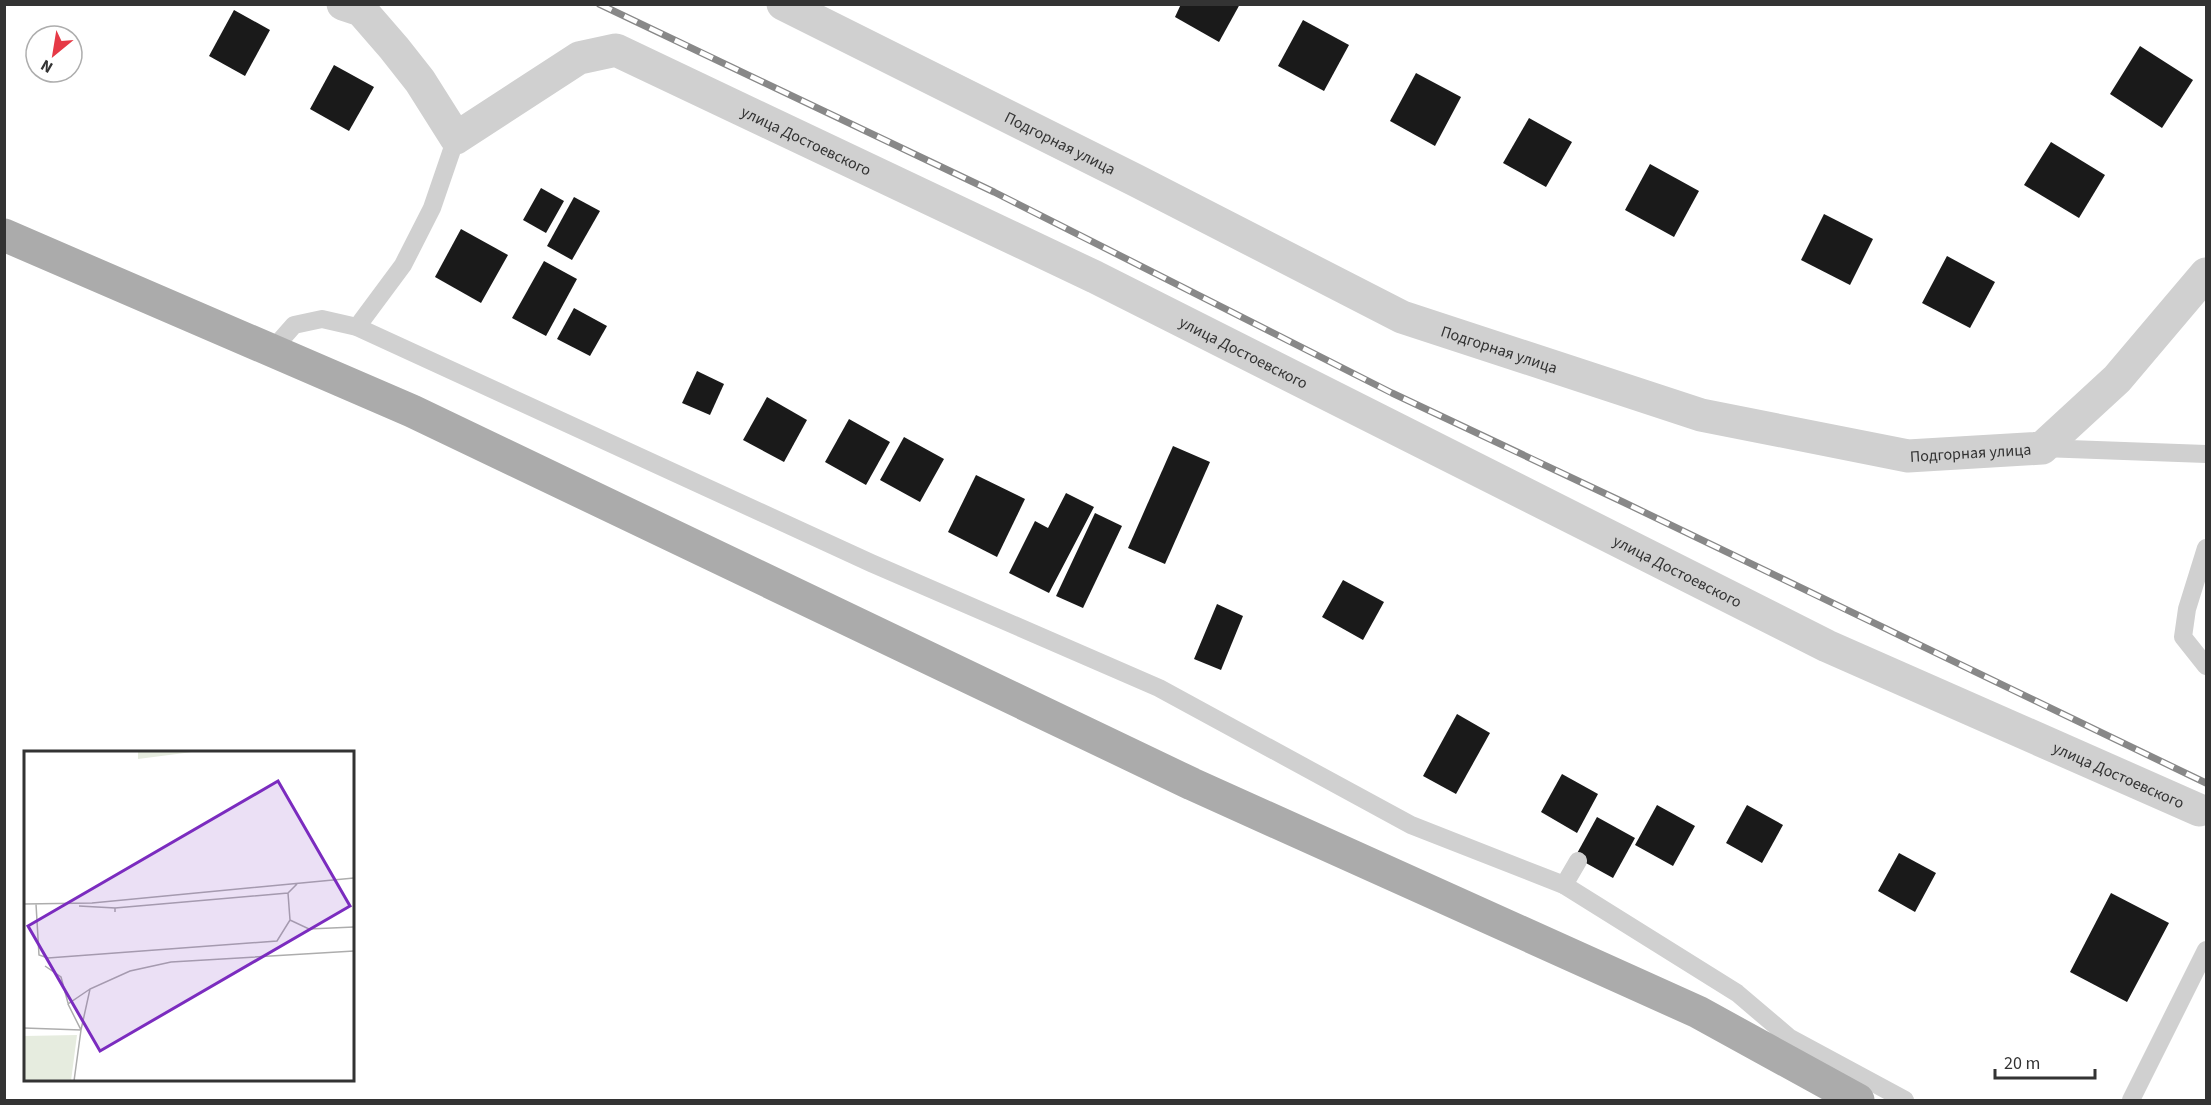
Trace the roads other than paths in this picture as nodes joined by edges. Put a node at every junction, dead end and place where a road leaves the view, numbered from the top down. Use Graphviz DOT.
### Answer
graph roads {
  1 [pos="343,4"];
  2 [pos="783,4"];
  3 [pos="456,138"];
  4 [pos="4,236"];
  5 [pos="2206,274"];
  6 [pos="357,327"];
  7 [pos="272,350"];
  8 [pos="2042,448"];
  9 [pos="2206,454"];
  10 [pos="2206,548"];
  11 [pos="2206,666"];
  12 [pos="2203,813"];
  13 [pos="1578,861"];
  14 [pos="1564,885"];
  15 [pos="2206,950"];
  16 [pos="1858,1101"];
  17 [pos="1905,1101"];
  18 [pos="2131,1101"];
  1 -- 3 [label="street"];
  2 -- 8 [label="street, Подгорная улица"];
  3 -- 6 [label="lane"];
  3 -- 12 [label="street, улица Достоевского"];
  4 -- 7 [label="main road"];
  5 -- 8 [label="street, Подгорная улица"];
  6 -- 7 [label="lane"];
  6 -- 14 [label="lane"];
  7 -- 16 [label="main road"];
  8 -- 9 [label="lane"];
  10 -- 11 [label="lane"];
  13 -- 14 [label="lane"];
  14 -- 17 [label="lane"];
  15 -- 18 [label="lane"];
}
